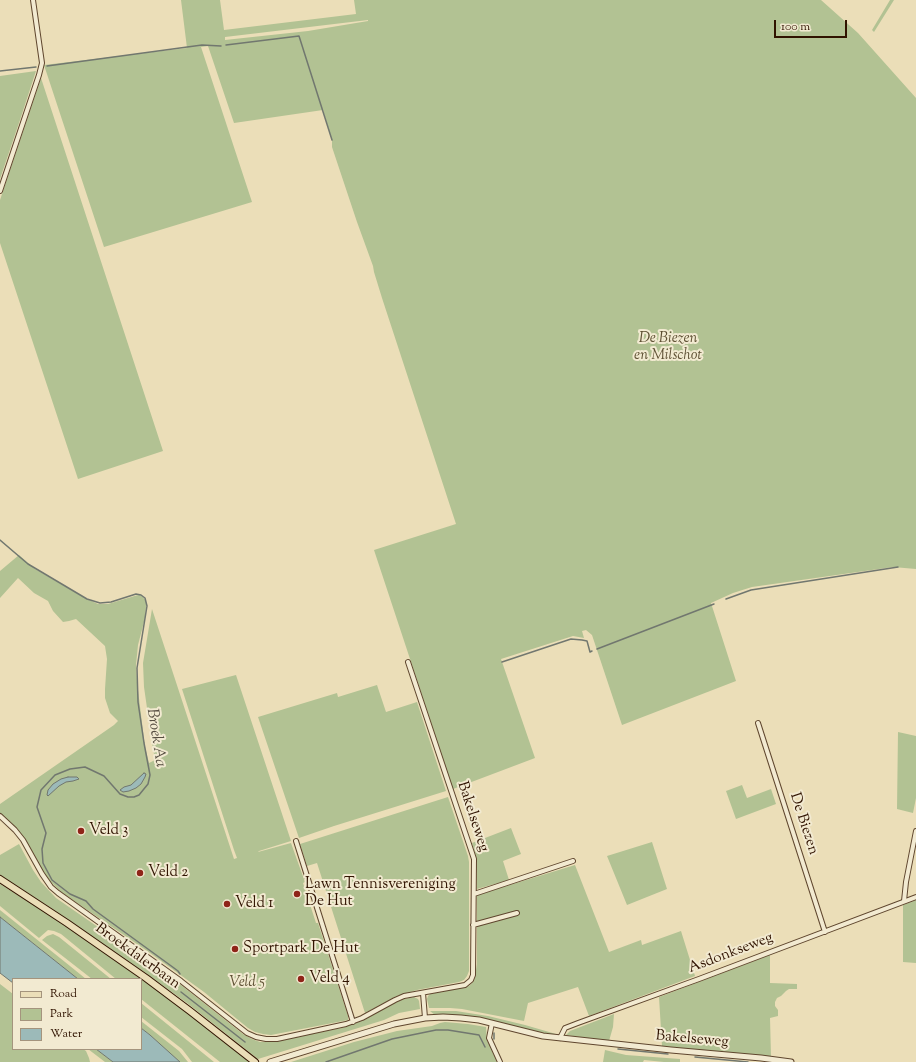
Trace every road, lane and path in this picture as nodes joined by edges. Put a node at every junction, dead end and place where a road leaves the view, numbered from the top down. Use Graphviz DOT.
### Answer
graph roads {
  1 [pos="33,0"];
  2 [pos="0,191"];
  3 [pos="408,662"];
  4 [pos="758,723"];
  5 [pos="0,816"];
  6 [pos="916,831"];
  7 [pos="296,841"];
  8 [pos="573,861"];
  9 [pos="0,879"];
  10 [pos="474,894"];
  11 [pos="916,897"];
  12 [pos="904,901"];
  13 [pos="517,913"];
  14 [pos="473,925"];
  15 [pos="825,932"];
  16 [pos="423,993"];
  17 [pos="425,1018"];
  18 [pos="353,1022"];
  19 [pos="492,1023"];
  20 [pos="560,1038"];
  21 [pos="255,1062"];
  22 [pos="270,1062"];
  23 [pos="500,1062"];
  24 [pos="791,1062"];
  1 -- 2 [label="street"];
  3 -- 10 [label="street, Bakelseweg"];
  4 -- 15 [label="street, De Biezen"];
  5 -- 18 [label="street, Bakelseweg"];
  6 -- 12 [label="street"];
  7 -- 18 [label="street"];
  8 -- 10 [label="street"];
  9 -- 21 [label="main road, Broekdalerbaan"];
  10 -- 14 [label="street, Bakelseweg"];
  11 -- 12 [label="street, Asdonkseweg"];
  12 -- 15 [label="street, Asdonkseweg"];
  13 -- 14 [label="street"];
  14 -- 16 [label="street, Bakelseweg"];
  15 -- 20 [label="street, Asdonkseweg"];
  16 -- 17 [label="street"];
  16 -- 18 [label="street, Bakelseweg"];
  17 -- 19 [label="street, Bakelseweg"];
  17 -- 22 [label="street, Bakelseweg"];
  19 -- 20 [label="street, Bakelseweg"];
  19 -- 23 [label="street"];
  20 -- 24 [label="street, Bakelseweg"];
}
